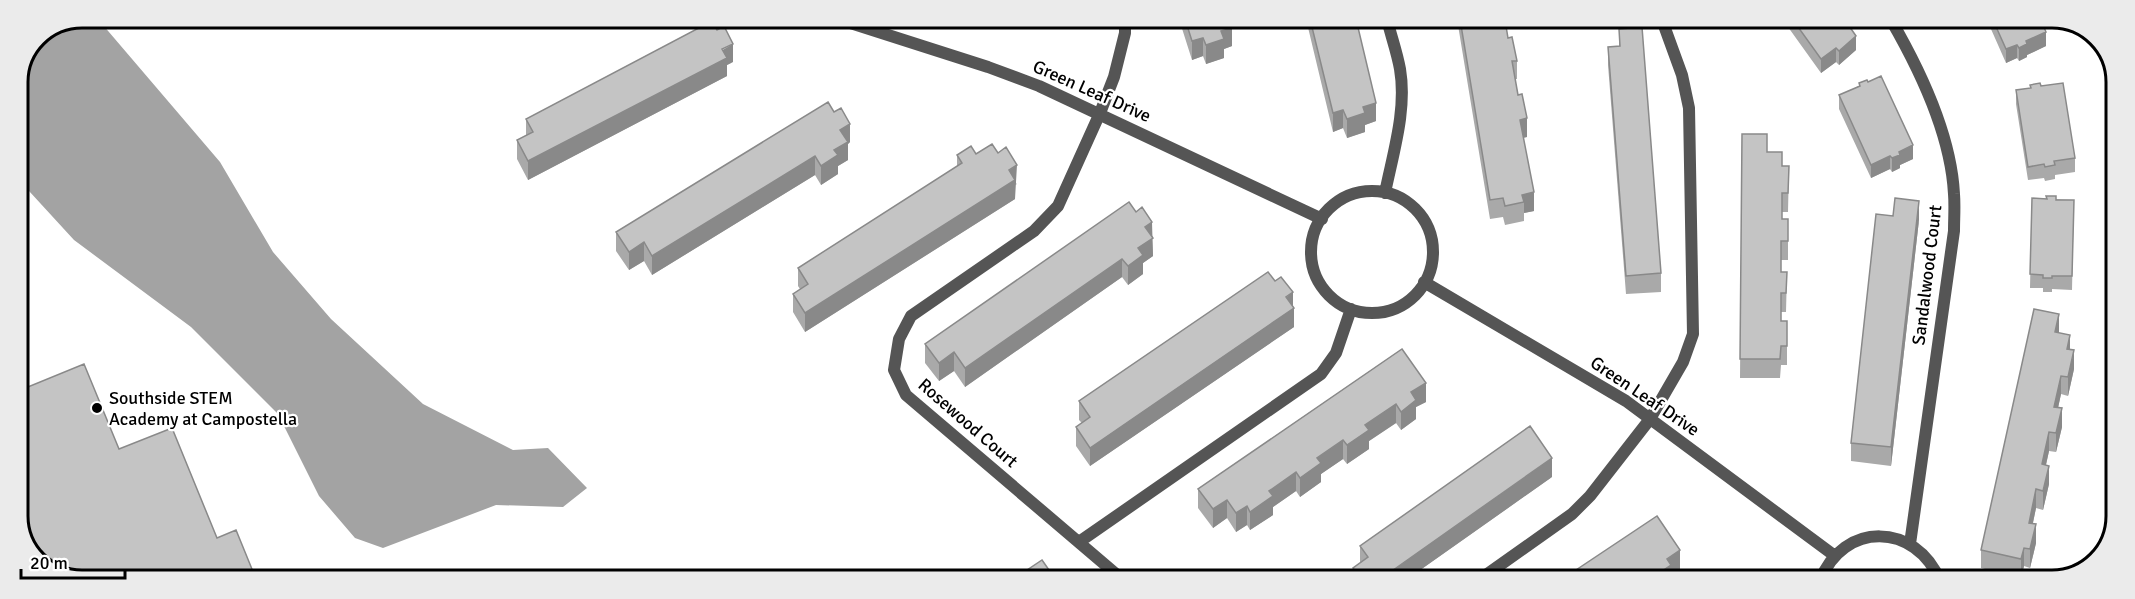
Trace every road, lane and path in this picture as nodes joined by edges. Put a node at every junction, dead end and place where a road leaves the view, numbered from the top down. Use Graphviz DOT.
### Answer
graph roads {
  1 [pos="866,28"];
  2 [pos="1125,28"];
  3 [pos="1389,28"];
  4 [pos="1665,28"];
  5 [pos="1896,28"];
  6 [pos="1100,113"];
  7 [pos="1385,193"];
  8 [pos="1322,219"];
  9 [pos="1424,282"];
  10 [pos="1351,309"];
  11 [pos="1650,419"];
  12 [pos="1079,542"];
  13 [pos="1910,544"];
  14 [pos="1835,556"];
  15 [pos="1111,570"];
  16 [pos="1493,570"];
  17 [pos="1824,570"];
  18 [pos="1936,570"];
  1 -- 6 [label="street, Green Leaf Drive"];
  2 -- 6 [label="street, Rosewood Court"];
  3 -- 7 [label="street"];
  4 -- 11 [label="street"];
  5 -- 13 [label="street, Sandalwood Court"];
  6 -- 8 [label="street, Green Leaf Drive"];
  6 -- 12 [label="street, Rosewood Court"];
  7 -- 8 [label="street"];
  7 -- 9 [label="street"];
  8 -- 10 [label="street"];
  9 -- 10 [label="street"];
  9 -- 11 [label="street, Green Leaf Drive"];
  10 -- 12 [label="street"];
  11 -- 14 [label="street, Green Leaf Drive"];
  11 -- 16 [label="street"];
  12 -- 15 [label="street, Rosewood Court"];
  13 -- 14 [label="street"];
  13 -- 18 [label="street"];
  14 -- 17 [label="street"];
}
